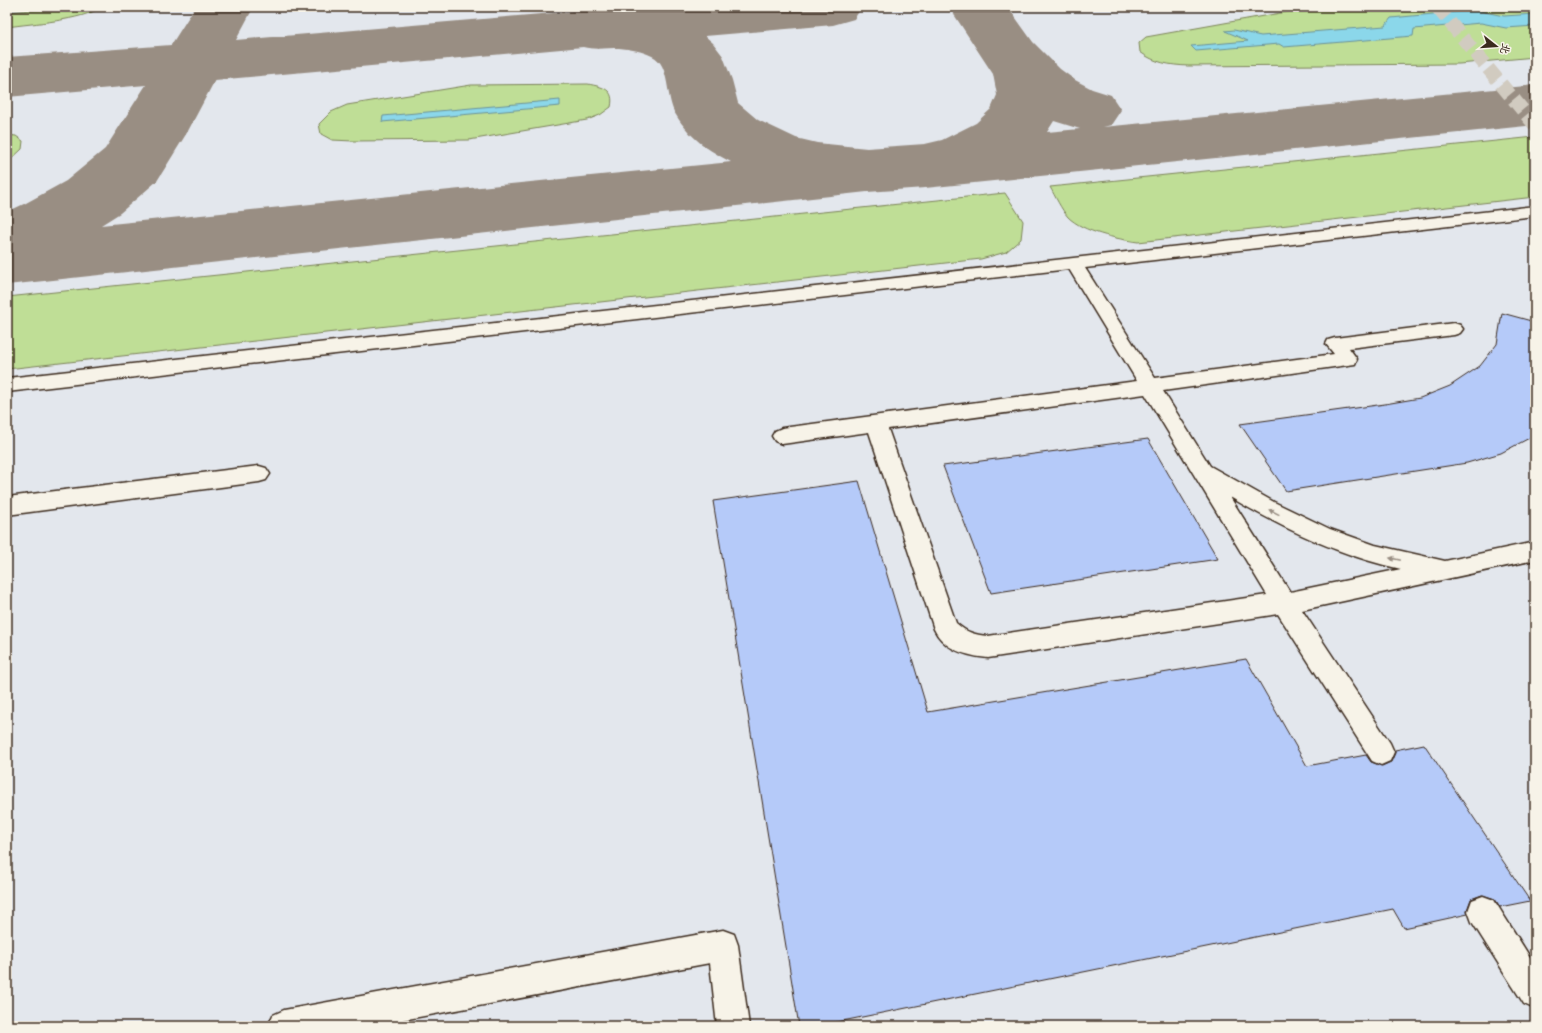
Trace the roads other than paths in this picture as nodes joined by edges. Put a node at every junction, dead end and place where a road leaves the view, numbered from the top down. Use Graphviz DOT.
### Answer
graph roads {
  1 [pos="1535,211"];
  2 [pos="1074,263"];
  3 [pos="1454,329"];
  4 [pos="7,385"];
  5 [pos="1151,387"];
  6 [pos="876,423"];
  7 [pos="782,436"];
  8 [pos="1203,471"];
  9 [pos="259,474"];
  10 [pos="7,506"];
  11 [pos="1535,551"];
  12 [pos="1447,570"];
  13 [pos="1284,603"];
  14 [pos="1381,752"];
  15 [pos="1483,911"];
  16 [pos="1535,993"];
  17 [pos="284,1026"];
  18 [pos="733,1026"];
  1 -- 2 [label="lane"];
  2 -- 4 [label="lane"];
  2 -- 5 [label="lane"];
  3 -- 5 [label="lane"];
  5 -- 6 [label="lane"];
  5 -- 8 [label="lane"];
  6 -- 7 [label="lane"];
  6 -- 13 [label="lane"];
  12 -- 8 [label="lane, one-way"];
  8 -- 13 [label="lane"];
  9 -- 10 [label="lane"];
  11 -- 12 [label="lane"];
  12 -- 13 [label="lane"];
  13 -- 14 [label="lane"];
  15 -- 16 [label="lane"];
  17 -- 18 [label="lane"];
}
